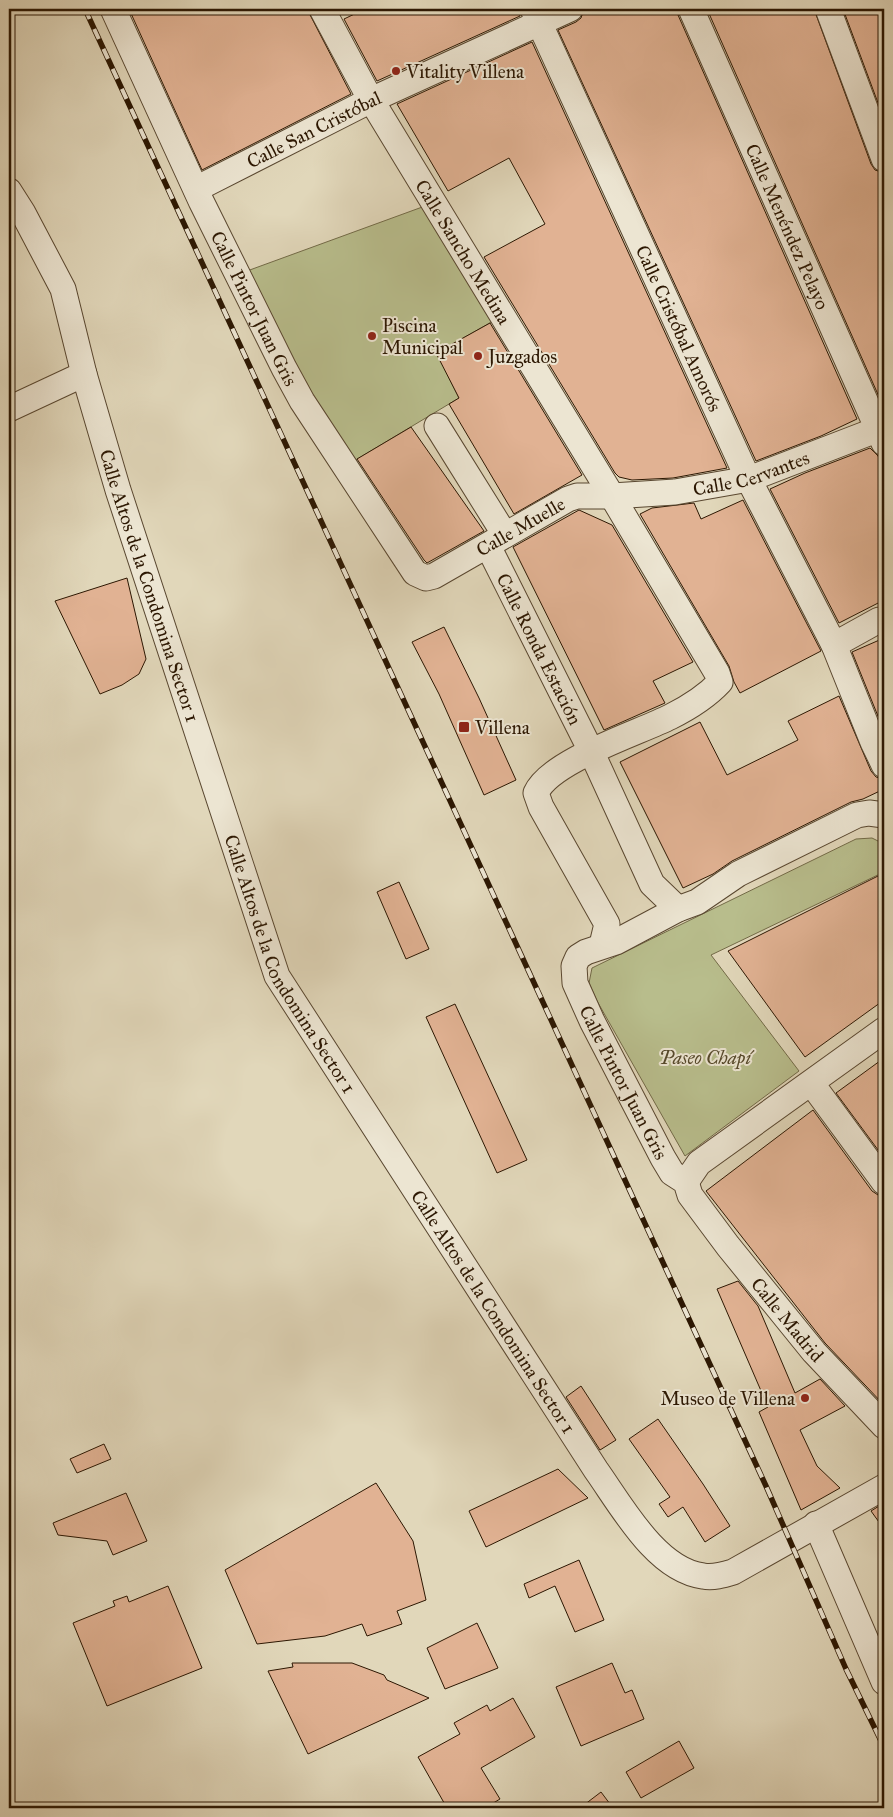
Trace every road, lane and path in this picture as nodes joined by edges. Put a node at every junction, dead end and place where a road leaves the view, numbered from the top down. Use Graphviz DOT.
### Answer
graph roads {
  1 [pos="113,9"];
  2 [pos="322,9"];
  3 [pos="570,9"];
  4 [pos="691,9"];
  5 [pos="828,9"];
  6 [pos="536,16"];
  7 [pos="371,100"];
  8 [pos="884,159"];
  9 [pos="196,188"];
  10 [pos="9,191"];
  11 [pos="84,374"];
  12 [pos="9,409"];
  13 [pos="437,426"];
  14 [pos="882,433"];
  15 [pos="749,479"];
  16 [pos="612,496"];
  17 [pos="497,540"];
  18 [pos="434,576"];
  19 [pos="879,620"];
  20 [pos="834,645"];
  21 [pos="591,751"];
  22 [pos="884,765"];
  23 [pos="884,815"];
  24 [pos="678,909"];
  25 [pos="594,948"];
  26 [pos="884,1030"];
  27 [pos="812,1084"];
  28 [pos="686,1182"];
  29 [pos="884,1182"];
  30 [pos="698,1207"];
  31 [pos="884,1426"];
  32 [pos="884,1487"];
  33 [pos="816,1524"];
  34 [pos="884,1682"];
  1 -- 9 [label="street, Calle Pintor Juan Gris"];
  2 -- 7 [label="street, Calle Sancho Medina"];
  3 -- 6 [label="street, Calle San Cristóbal"];
  4 -- 14 [label="street, Calle Menéndez Pelayo"];
  5 -- 8 [label="street"];
  6 -- 7 [label="street, Calle San Cristóbal"];
  6 -- 15 [label="street, Calle Cristóbal Amorós"];
  7 -- 9 [label="street, Calle San Cristóbal"];
  7 -- 16 [label="street, Calle Sancho Medina"];
  9 -- 18 [label="street, Calle Pintor Juan Gris"];
  10 -- 11 [label="street, Calle Altos de la Condomina Sector 1"];
  11 -- 12 [label="street"];
  11 -- 33 [label="street, Calle Altos de la Condomina Sector 1"];
  13 -- 17 [label="street, Calle Ronda Estación"];
  14 -- 15 [label="street, Calle Cervantes"];
  15 -- 16 [label="street, Calle Cervantes"];
  15 -- 20 [label="street, Calle Cristóbal Amorós"];
  16 -- 17 [label="street, Calle Muelle"];
  16 -- 21 [label="street, Calle Sancho Medina"];
  17 -- 18 [label="street, Calle Muelle"];
  17 -- 21 [label="street, Calle Ronda Estación"];
  19 -- 20 [label="street"];
  20 -- 22 [label="street, Calle Cristóbal Amorós"];
  21 -- 24 [label="street, Calle Ronda Estación"];
  21 -- 25 [label="street"];
  23 -- 24 [label="street"];
  24 -- 25 [label="street"];
  25 -- 28 [label="street, Calle Pintor Juan Gris"];
  26 -- 27 [label="street"];
  27 -- 28 [label="street"];
  27 -- 29 [label="street"];
  28 -- 30 [label="street, Calle Pintor Juan Gris"];
  30 -- 31 [label="street, Calle Madrid"];
  32 -- 33 [label="street, Calle Altos de la Condomina Sector 1"];
  33 -- 34 [label="street"];
}
